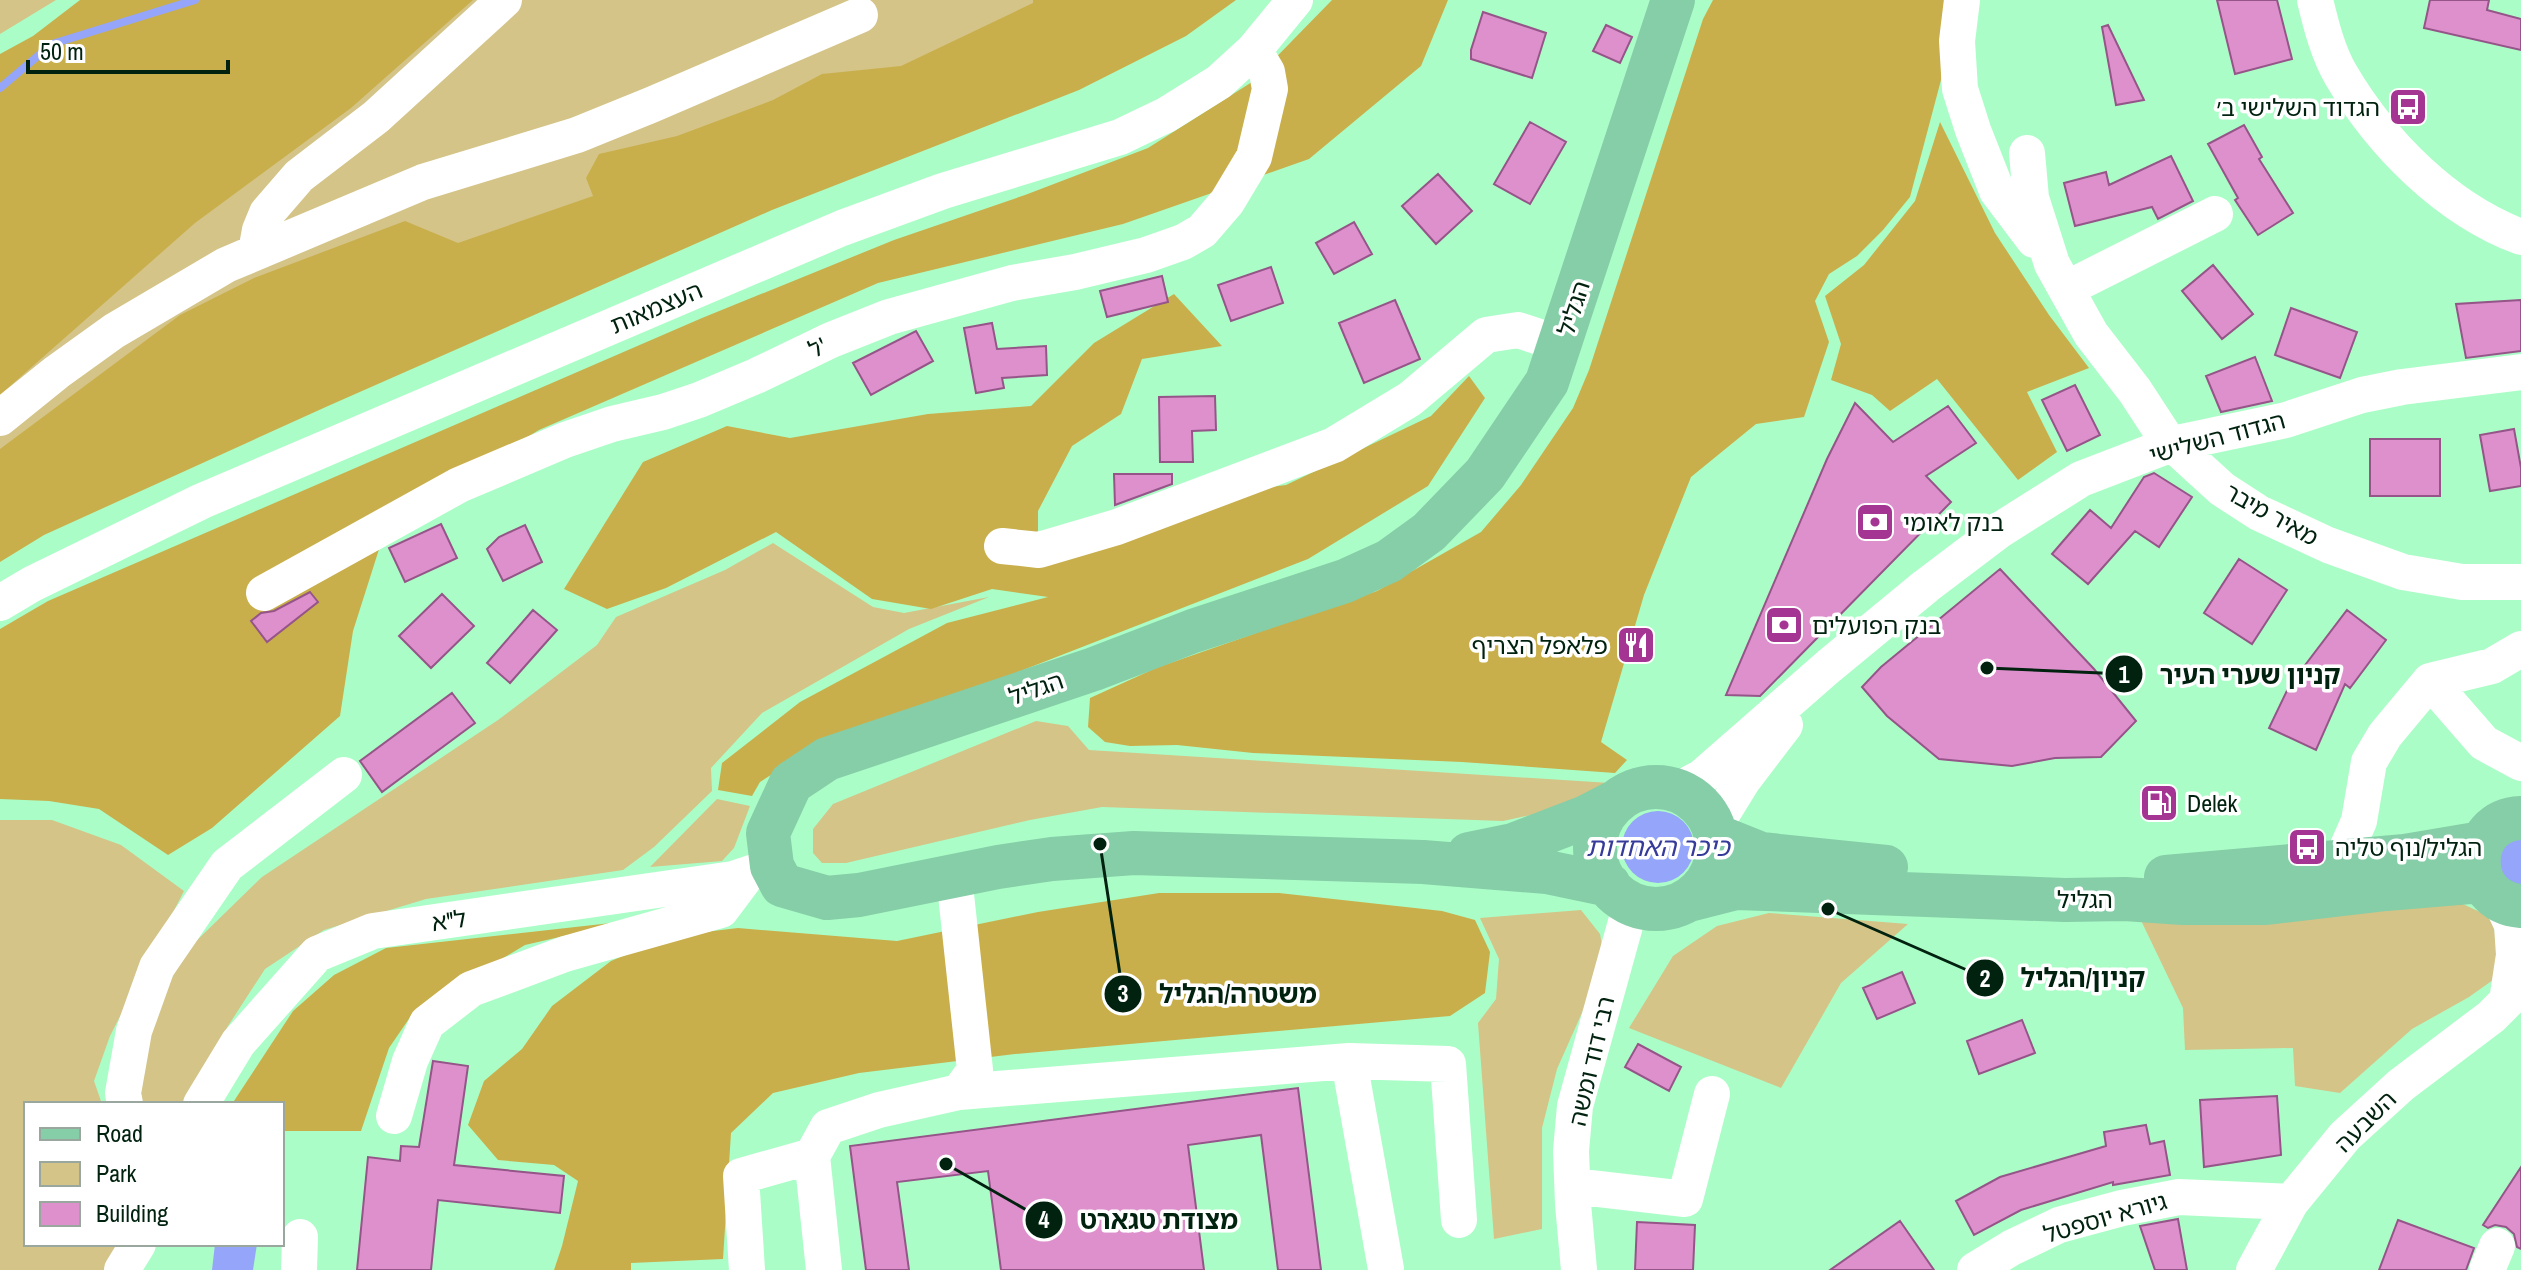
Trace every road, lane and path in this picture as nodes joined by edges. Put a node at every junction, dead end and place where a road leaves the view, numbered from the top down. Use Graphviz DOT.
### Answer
graph roads {
  1 [pos="504,0"];
  2 [pos="1295,0"];
  3 [pos="1673,0"];
  4 [pos="1962,0"];
  5 [pos="2315,0"];
  6 [pos="860,15"];
  7 [pos="1254,50"];
  8 [pos="2027,153"];
  9 [pos="2215,214"];
  10 [pos="2521,237"];
  11 [pos="256,252"];
  12 [pos="2059,276"];
  13 [pos="1561,344"];
  14 [pos="2521,372"];
  15 [pos="0,418"];
  16 [pos="2172,444"];
  17 [pos="1002,546"];
  18 [pos="2521,582"];
  19 [pos="264,593"];
  20 [pos="0,603"];
  21 [pos="2521,649"];
  22 [pos="1829,666"];
  23 [pos="2430,681"];
  24 [pos="2369,762"];
  25 [pos="2521,763"];
  26 [pos="344,775"];
  27 [pos="1676,791"];
  28 [pos="1615,802"];
  29 [pos="2521,818"];
  30 [pos="1715,831"];
  31 [pos="2405,856"];
  32 [pos="1423,862"];
  33 [pos="2341,862"];
  34 [pos="760,870"];
  35 [pos="954,876"];
  36 [pos="2497,883"];
  37 [pos="1620,894"];
  38 [pos="1689,900"];
  39 [pos="2514,994"];
  40 [pos="1349,1061"];
  41 [pos="959,1092"];
  42 [pos="1712,1094"];
  43 [pos="125,1102"];
  44 [pos="202,1102"];
  45 [pos="394,1116"];
  46 [pos="812,1156"];
  47 [pos="1573,1186"];
  48 [pos="2291,1202"];
  49 [pos="1459,1220"];
  50 [pos="137,1246"];
  51 [pos="1386,1269"];
  52 [pos="122,1270"];
  53 [pos="747,1270"];
  54 [pos="824,1270"];
  55 [pos="1579,1270"];
  56 [pos="1975,1270"];
  57 [pos="2254,1270"];
  1 -- 11 [label="street"];
  2 -- 7 [label="street, העצמאות"];
  3 -- 13 [label="main road, הגליל"];
  4 -- 12 [label="street"];
  5 -- 10 [label="street"];
  6 -- 11 [label="street"];
  7 -- 19 [label="street, ל'"];
  7 -- 20 [label="street, העצמאות"];
  8 -- 12 [label="street, מאיר מיבר"];
  9 -- 12 [label="street"];
  11 -- 15 [label="street"];
  12 -- 16 [label="street, מאיר מיבר"];
  13 -- 17 [label="street"];
  13 -- 34 [label="main road, הגליל"];
  14 -- 16 [label="street, הגדוד השלישי"];
  16 -- 18 [label="street, מאיר מיבר"];
  16 -- 22 [label="street, הגדוד השלישי"];
  21 -- 23 [label="street"];
  22 -- 27 [label="street, הגדוד השלישי"];
  22 -- 30 [label="street, הגדוד השלישי"];
  23 -- 24 [label="street"];
  23 -- 25 [label="street"];
  24 -- 31 [label="street"];
  24 -- 33 [label="street"];
  26 -- 43 [label="street"];
  27 -- 28 [label="main road"];
  27 -- 30 [label="main road"];
  28 -- 32 [label="main road"];
  28 -- 37 [label="main road"];
  29 -- 36 [label="main road"];
  30 -- 33 [label="main road, הגליל"];
  30 -- 38 [label="main road"];
  31 -- 33 [label="main road, הגליל"];
  31 -- 36 [label="main road, הגליל"];
  32 -- 35 [label="main road"];
  32 -- 37 [label="main road"];
  34 -- 35 [label="main road"];
  34 -- 44 [label="street, ל\"א"];
  34 -- 45 [label="street"];
  35 -- 41 [label="street"];
  36 -- 38 [label="main road, הגליל"];
  36 -- 39 [label="street, השבעה"];
  37 -- 38 [label="main road"];
  37 -- 47 [label="street, רבי דוד ומשה"];
  39 -- 48 [label="street, השבעה"];
  40 -- 41 [label="street"];
  40 -- 49 [label="street"];
  40 -- 51 [label="street"];
  41 -- 46 [label="street"];
  42 -- 47 [label="street"];
  46 -- 53 [label="street"];
  46 -- 54 [label="street"];
  47 -- 55 [label="street, רבי דוד ומשה"];
  48 -- 56 [label="street, גיורא יוספטל"];
  48 -- 57 [label="street, השבעה"];
  50 -- 52 [label="street"];
}
